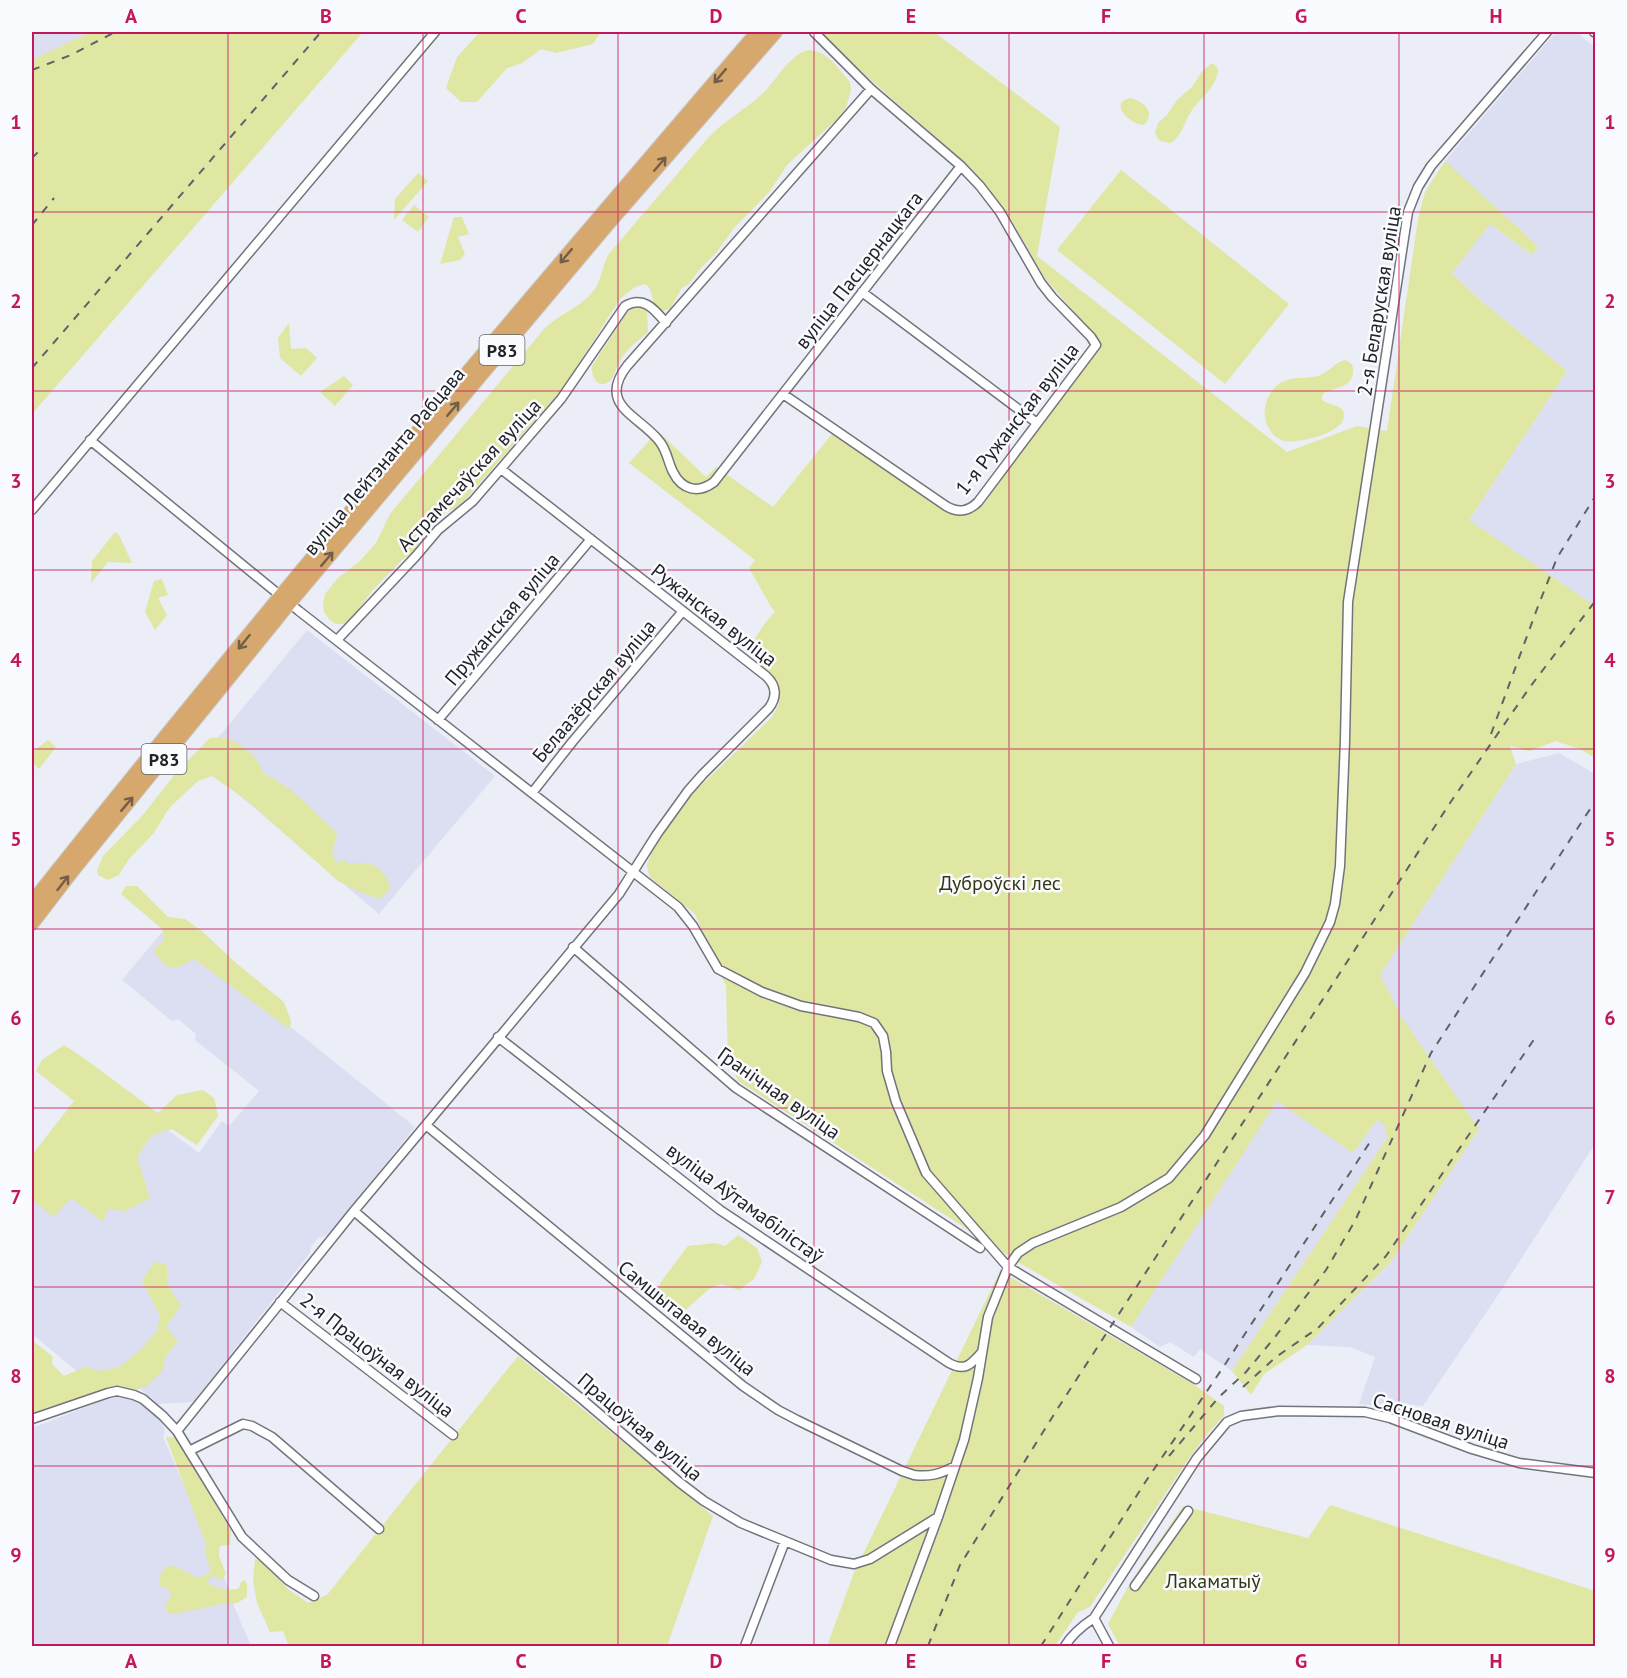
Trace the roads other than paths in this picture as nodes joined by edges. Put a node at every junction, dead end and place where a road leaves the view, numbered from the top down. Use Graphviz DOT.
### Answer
graph roads {
  1 [pos="435,32"];
  2 [pos="758,32"];
  3 [pos="775,32"];
  4 [pos="814,32"];
  5 [pos="1547,32"];
  6 [pos="871,89"];
  7 [pos="961,166"];
  8 [pos="862,292"];
  9 [pos="666,323"];
  10 [pos="783,394"];
  11 [pos="1037,423"];
  12 [pos="90,440"];
  13 [pos="501,468"];
  14 [pos="32,510"];
  15 [pos="591,539"];
  16 [pos="285,600"];
  17 [pos="683,611"];
  18 [pos="337,640"];
  19 [pos="438,720"];
  20 [pos="532,793"];
  21 [pos="85,846"];
  22 [pos="634,872"];
  23 [pos="32,903"];
  24 [pos="32,923"];
  25 [pos="573,947"];
  26 [pos="498,1037"];
  27 [pos="427,1125"];
  28 [pos="354,1211"];
  29 [pos="980,1248"];
  30 [pos="1008,1267"];
  31 [pos="280,1302"];
  32 [pos="982,1352"];
  33 [pos="1196,1379"];
  34 [pos="32,1419"];
  35 [pos="177,1431"];
  36 [pos="453,1435"];
  37 [pos="189,1451"];
  38 [pos="956,1466"];
  39 [pos="1596,1473"];
  40 [pos="1188,1511"];
  41 [pos="938,1517"];
  42 [pos="379,1529"];
  43 [pos="785,1542"];
  44 [pos="1135,1586"];
  45 [pos="314,1596"];
  46 [pos="1094,1618"];
  47 [pos="745,1647"];
  48 [pos="890,1647"];
  49 [pos="1065,1647"];
  50 [pos="1109,1647"];
  1 -- 12 [label="street"];
  2 -- 16 [label="highway, вуліца Лейтэнанта Рабцава / Р83, one-way"];
  16 -- 3 [label="highway, вуліца Лейтэнанта Рабцава / Р83, one-way"];
  4 -- 6 [label="street"];
  5 -- 30 [label="street, 2-я Беларуская вуліца"];
  6 -- 7 [label="street"];
  6 -- 9 [label="street"];
  7 -- 8 [label="street, вуліца Пасцернацкага"];
  7 -- 11 [label="street, 1-я Ружанская вуліца"];
  8 -- 10 [label="street, вуліца Пасцернацкага"];
  8 -- 11 [label="street"];
  9 -- 10 [label="street, вуліца Пасцернацкага"];
  9 -- 13 [label="street, Астрамечаўская вуліца"];
  10 -- 11 [label="street, 1-я Ружанская вуліца"];
  12 -- 14 [label="street"];
  12 -- 16 [label="street"];
  13 -- 15 [label="street, Ружанская вуліца"];
  13 -- 18 [label="street, Астрамечаўская вуліца"];
  15 -- 17 [label="street, Ружанская вуліца"];
  15 -- 19 [label="street, Пружанская вуліца"];
  16 -- 18 [label="street"];
  16 -- 21 [label="highway, вуліца Лейтэнанта Рабцава / Р83"];
  17 -- 20 [label="street, Белаазёрская вуліца"];
  17 -- 22 [label="street, Ружанская вуліца"];
  18 -- 19 [label="street"];
  19 -- 20 [label="street"];
  20 -- 22 [label="street"];
  21 -- 23 [label="highway, вуліца Лейтэнанта Рабцава / Р83"];
  24 -- 21 [label="highway, вуліца Лейтэнанта Рабцава / Р83, one-way"];
  22 -- 25 [label="street"];
  22 -- 30 [label="street"];
  25 -- 26 [label="street"];
  25 -- 29 [label="street, Гранічная вуліца"];
  26 -- 27 [label="street"];
  26 -- 32 [label="street, вуліца Аўтамабілістаў"];
  27 -- 28 [label="street"];
  27 -- 38 [label="street, Самшытавая вуліца"];
  28 -- 31 [label="street"];
  28 -- 43 [label="street, Працоўная вуліца"];
  30 -- 32 [label="street"];
  30 -- 33 [label="street"];
  31 -- 35 [label="street"];
  31 -- 36 [label="street, 2-я Працоўная вуліца"];
  32 -- 38 [label="street"];
  34 -- 35 [label="street"];
  35 -- 37 [label="street"];
  37 -- 42 [label="street"];
  37 -- 45 [label="street"];
  38 -- 41 [label="street"];
  39 -- 46 [label="street, Сасновая вуліца"];
  40 -- 44 [label="street"];
  41 -- 43 [label="street, Працоўная вуліца"];
  41 -- 48 [label="street"];
  43 -- 47 [label="street"];
  46 -- 49 [label="street, Сасновая вуліца"];
  46 -- 50 [label="street"];
}
